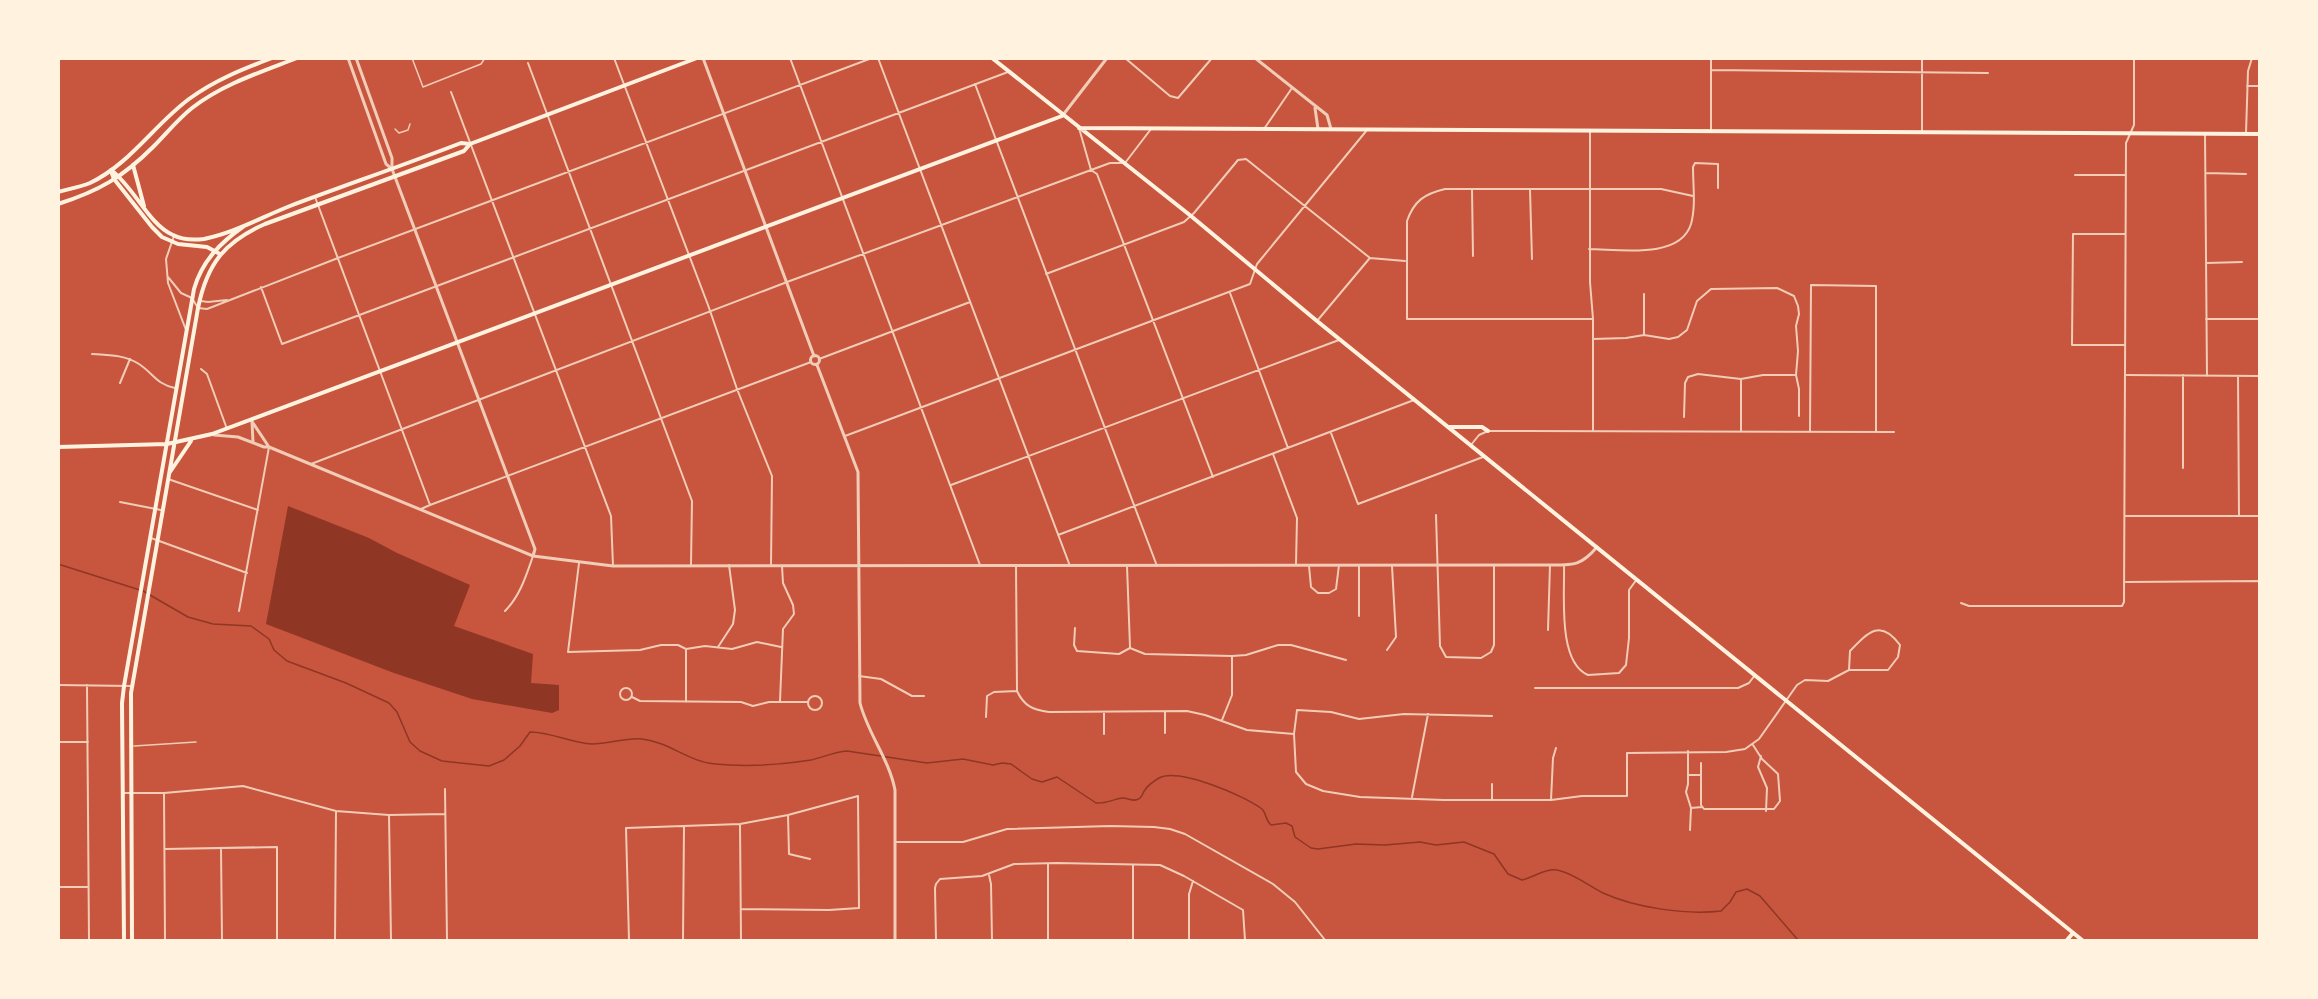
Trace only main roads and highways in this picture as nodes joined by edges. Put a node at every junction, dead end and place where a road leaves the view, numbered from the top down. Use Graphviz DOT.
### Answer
graph roads {
  1 [pos="272,58"];
  2 [pos="297,58"];
  3 [pos="697,58"];
  4 [pos="992,58"];
  5 [pos="1063,115"];
  6 [pos="1079,128"];
  7 [pos="2259,134"];
  8 [pos="470,144"];
  9 [pos="133,165"];
  10 [pos="111,170"];
  11 [pos="119,176"];
  12 [pos="114,180"];
  13 [pos="58,192"];
  14 [pos="58,204"];
  15 [pos="144,206"];
  16 [pos="244,226"];
  17 [pos="214,252"];
  18 [pos="220,254"];
  19 [pos="1448,427"];
  20 [pos="1488,431"];
  21 [pos="193,440"];
  22 [pos="175,443"];
  23 [pos="166,444"];
  24 [pos="58,447"];
  25 [pos="169,472"];
  26 [pos="2073,933"];
  27 [pos="124,940"];
  28 [pos="132,940"];
  29 [pos="2067,940"];
  30 [pos="2082,940"];
  1 -- 10 [label="main road"];
  2 -- 9 [label="main road"];
  3 -- 8 [label="main road"];
  4 -- 5 [label="main road"];
  5 -- 6 [label="main road"];
  5 -- 21 [label="main road"];
  6 -- 7 [label="main road"];
  6 -- 19 [label="main road"];
  8 -- 16 [label="main road"];
  8 -- 18 [label="main road"];
  9 -- 11 [label="main road"];
  9 -- 15 [label="main road"];
  10 -- 11 [label="main road"];
  10 -- 12 [label="main road"];
  10 -- 13 [label="main road"];
  11 -- 12 [label="main road"];
  11 -- 15 [label="main road"];
  12 -- 14 [label="main road"];
  12 -- 17 [label="main road"];
  15 -- 16 [label="main road"];
  16 -- 17 [label="main road"];
  17 -- 18 [label="main road"];
  17 -- 23 [label="main road"];
  18 -- 22 [label="main road"];
  19 -- 20 [label="main road"];
  19 -- 26 [label="main road"];
  21 -- 22 [label="main road"];
  21 -- 25 [label="main road"];
  22 -- 23 [label="main road"];
  22 -- 25 [label="main road"];
  23 -- 24 [label="main road"];
  23 -- 27 [label="main road"];
  25 -- 28 [label="main road"];
  26 -- 29 [label="main road"];
  26 -- 30 [label="main road"];
}
